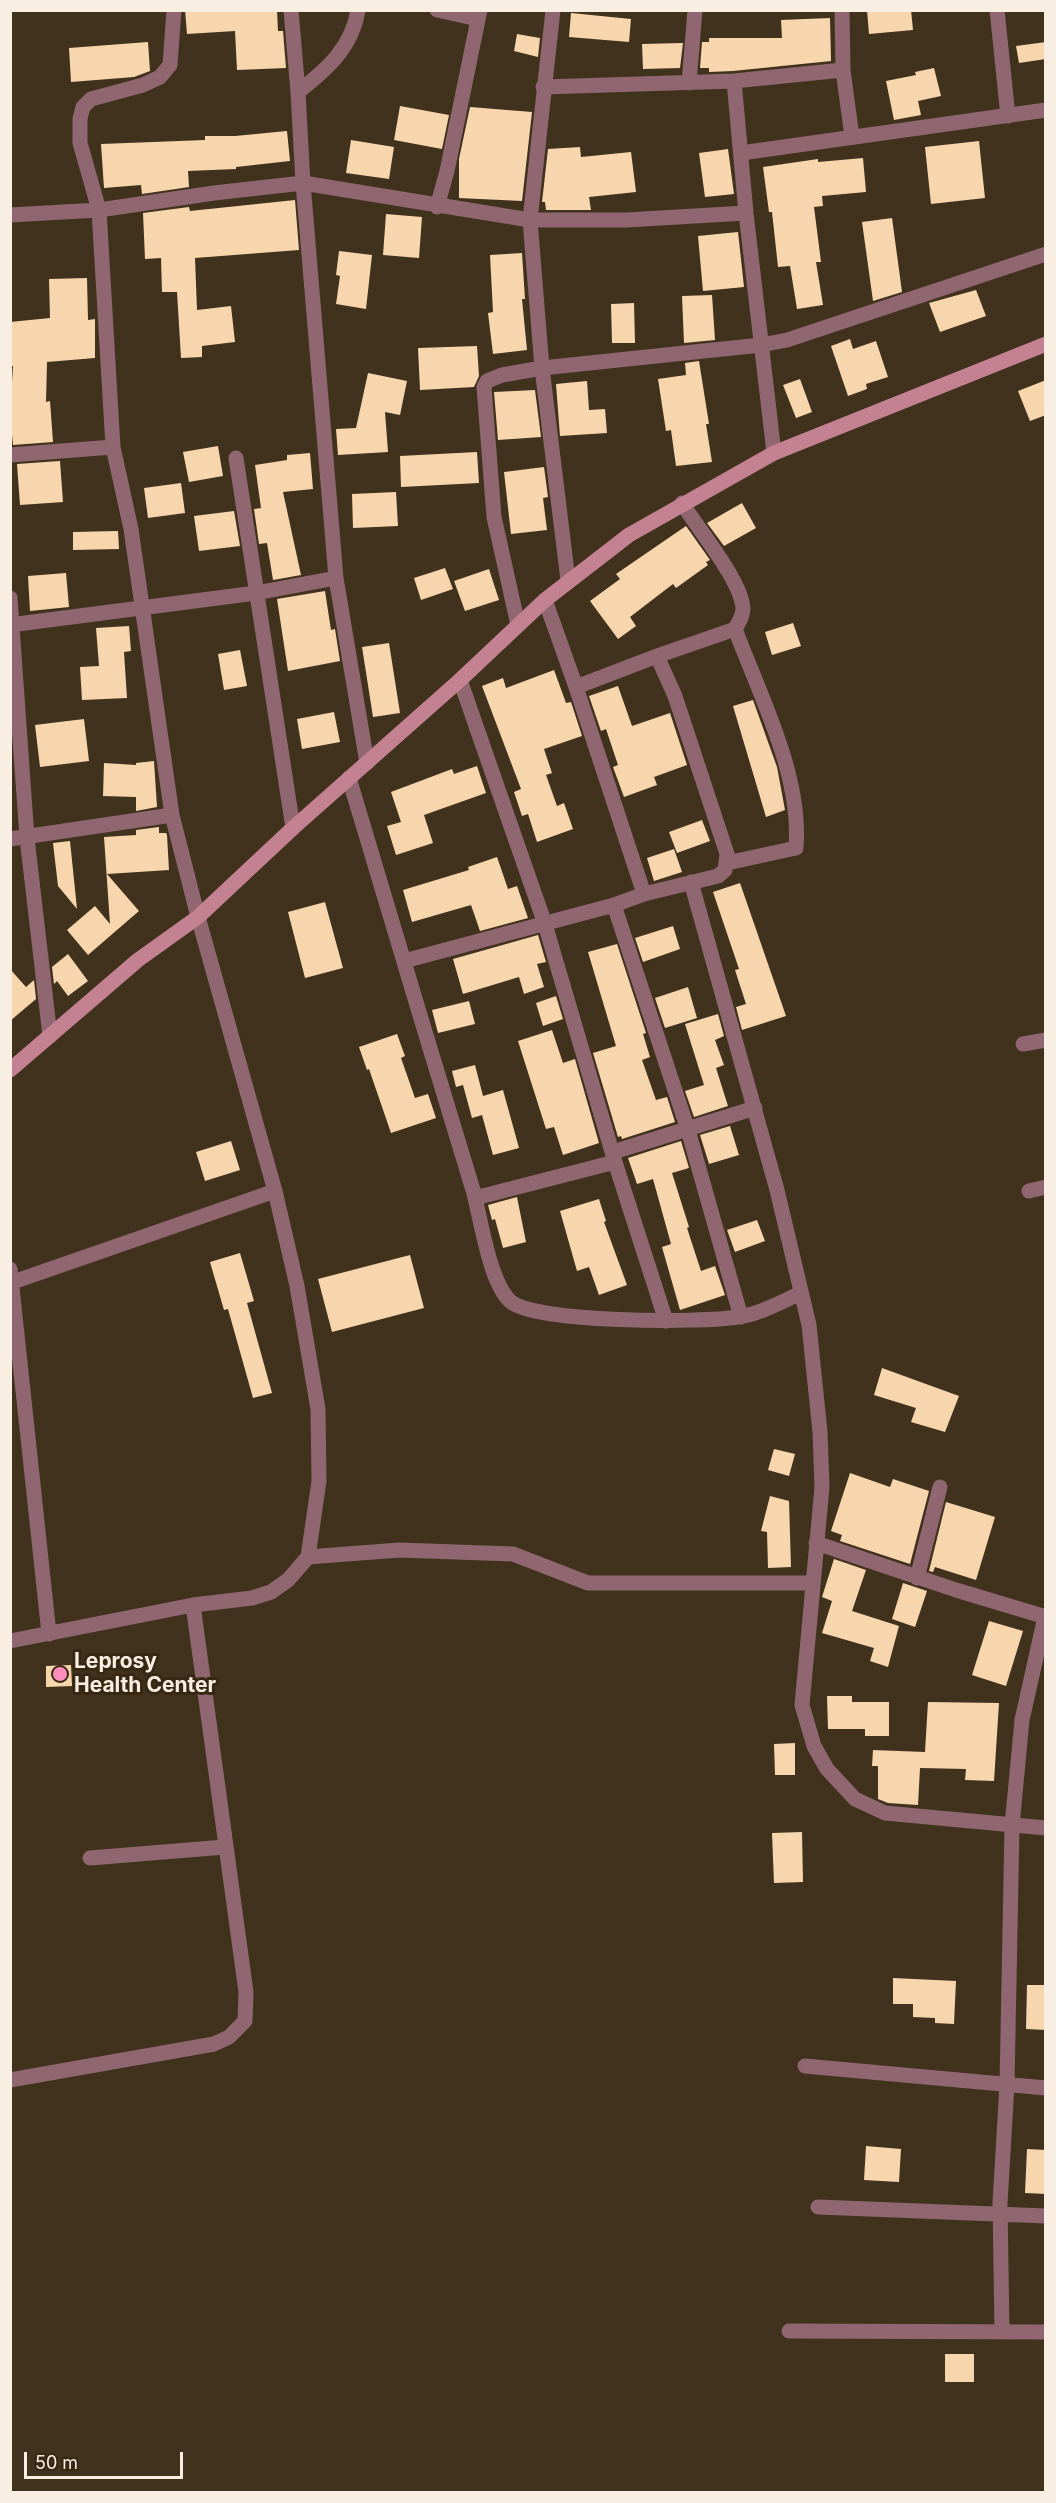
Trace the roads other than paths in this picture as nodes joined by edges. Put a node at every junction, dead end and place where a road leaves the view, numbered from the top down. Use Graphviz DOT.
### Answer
graph roads {
  1 [pos="174,10"];
  2 [pos="291,10"];
  3 [pos="358,10"];
  4 [pos="437,10"];
  5 [pos="553,10"];
  6 [pos="695,10"];
  7 [pos="842,10"];
  8 [pos="997,10"];
  9 [pos="479,15"];
  10 [pos="843,70"];
  11 [pos="734,81"];
  12 [pos="688,83"];
  13 [pos="543,87"];
  14 [pos="298,92"];
  15 [pos="1046,110"];
  16 [pos="1008,116"];
  17 [pos="852,137"];
  18 [pos="741,153"];
  19 [pos="303,183"];
  20 [pos="436,207"];
  21 [pos="99,210"];
  22 [pos="746,213"];
  23 [pos="10,215"];
  24 [pos="530,220"];
  25 [pos="1046,254"];
  26 [pos="1046,344"];
  27 [pos="761,345"];
  28 [pos="542,368"];
  29 [pos="113,447"];
  30 [pos="774,453"];
  31 [pos="10,456"];
  32 [pos="236,458"];
  33 [pos="682,504"];
  34 [pos="336,578"];
  35 [pos="568,580"];
  36 [pos="256,593"];
  37 [pos="10,598"];
  38 [pos="545,600"];
  39 [pos="143,607"];
  40 [pos="12,625"];
  41 [pos="518,625"];
  42 [pos="735,629"];
  43 [pos="657,656"];
  44 [pos="460,680"];
  45 [pos="576,687"];
  46 [pos="367,763"];
  47 [pos="349,778"];
  48 [pos="172,815"];
  49 [pos="293,828"];
  50 [pos="10,838"];
  51 [pos="27,838"];
  52 [pos="727,863"];
  53 [pos="691,882"];
  54 [pos="644,894"];
  55 [pos="614,905"];
  56 [pos="198,917"];
  57 [pos="544,924"];
  58 [pos="404,961"];
  59 [pos="50,1036"];
  60 [pos="1046,1040"];
  61 [pos="1023,1044"];
  62 [pos="10,1070"];
  63 [pos="755,1108"];
  64 [pos="688,1130"];
  65 [pos="614,1157"];
  66 [pos="1046,1187"];
  67 [pos="275,1191"];
  68 [pos="1029,1191"];
  69 [pos="475,1198"];
  70 [pos="12,1275"];
  71 [pos="801,1293"];
  72 [pos="741,1317"];
  73 [pos="666,1321"];
  74 [pos="940,1487"];
  75 [pos="816,1543"];
  76 [pos="308,1557"];
  77 [pos="917,1578"];
  78 [pos="812,1584"];
  79 [pos="193,1605"];
  80 [pos="1045,1617"];
  81 [pos="49,1634"];
  82 [pos="10,1641"];
  83 [pos="1012,1826"];
  84 [pos="1046,1828"];
  85 [pos="225,1847"];
  86 [pos="90,1858"];
  87 [pos="805,2066"];
  88 [pos="10,2080"];
  89 [pos="1007,2085"];
  90 [pos="1046,2088"];
  91 [pos="818,2207"];
  92 [pos="1000,2214"];
  93 [pos="1046,2216"];
  94 [pos="789,2331"];
  95 [pos="1002,2332"];
  96 [pos="1046,2332"];
  1 -- 21 [label="street"];
  2 -- 14 [label="street"];
  3 -- 14 [label="street"];
  4 -- 9 [label="street"];
  5 -- 13 [label="street"];
  6 -- 12 [label="street"];
  7 -- 10 [label="street"];
  8 -- 16 [label="street"];
  9 -- 20 [label="street"];
  10 -- 11 [label="street"];
  10 -- 17 [label="street"];
  11 -- 12 [label="street"];
  11 -- 18 [label="street"];
  12 -- 13 [label="street"];
  13 -- 24 [label="street"];
  14 -- 19 [label="street"];
  15 -- 16 [label="street"];
  16 -- 17 [label="street"];
  17 -- 18 [label="street"];
  18 -- 22 [label="street"];
  19 -- 20 [label="street"];
  19 -- 21 [label="street"];
  19 -- 34 [label="street"];
  20 -- 24 [label="street"];
  21 -- 23 [label="street"];
  21 -- 29 [label="street"];
  22 -- 24 [label="street"];
  22 -- 27 [label="street"];
  24 -- 28 [label="street"];
  25 -- 27 [label="street"];
  26 -- 30 [label="street"];
  27 -- 28 [label="street"];
  27 -- 30 [label="street"];
  28 -- 35 [label="street"];
  28 -- 41 [label="street"];
  29 -- 31 [label="street"];
  29 -- 39 [label="street"];
  30 -- 33 [label="street"];
  32 -- 36 [label="street"];
  33 -- 35 [label="street"];
  33 -- 42 [label="street"];
  34 -- 36 [label="street"];
  34 -- 46 [label="street"];
  35 -- 38 [label="street"];
  36 -- 39 [label="street"];
  36 -- 49 [label="street"];
  37 -- 40 [label="street"];
  38 -- 41 [label="street"];
  38 -- 45 [label="street"];
  39 -- 40 [label="street"];
  39 -- 48 [label="street"];
  40 -- 51 [label="street"];
  41 -- 44 [label="street"];
  42 -- 43 [label="street"];
  42 -- 52 [label="street"];
  43 -- 45 [label="street"];
  43 -- 52 [label="street"];
  44 -- 46 [label="street"];
  44 -- 57 [label="street"];
  45 -- 54 [label="street"];
  46 -- 47 [label="street"];
  47 -- 49 [label="street"];
  47 -- 58 [label="street"];
  48 -- 51 [label="street"];
  48 -- 56 [label="street"];
  49 -- 56 [label="street"];
  50 -- 51 [label="street"];
  51 -- 59 [label="street"];
  52 -- 53 [label="street"];
  53 -- 54 [label="street"];
  53 -- 63 [label="street"];
  54 -- 55 [label="street"];
  55 -- 57 [label="street"];
  55 -- 64 [label="street"];
  56 -- 59 [label="street"];
  56 -- 67 [label="street"];
  57 -- 58 [label="street"];
  57 -- 65 [label="street"];
  58 -- 69 [label="street"];
  59 -- 62 [label="street"];
  60 -- 61 [label="street"];
  63 -- 64 [label="street"];
  63 -- 71 [label="street"];
  64 -- 65 [label="street"];
  64 -- 72 [label="street"];
  65 -- 69 [label="street"];
  65 -- 73 [label="street"];
  66 -- 68 [label="street"];
  67 -- 70 [label="street"];
  67 -- 76 [label="street"];
  69 -- 73 [label="street"];
  70 -- 81 [label="street"];
  71 -- 72 [label="street"];
  71 -- 75 [label="street"];
  72 -- 73 [label="street"];
  74 -- 77 [label="street"];
  75 -- 77 [label="street"];
  75 -- 78 [label="street"];
  76 -- 78 [label="street"];
  76 -- 79 [label="street"];
  77 -- 80 [label="street"];
  78 -- 83 [label="street"];
  79 -- 81 [label="street"];
  79 -- 85 [label="street"];
  80 -- 83 [label="street"];
  81 -- 82 [label="street"];
  83 -- 84 [label="street"];
  83 -- 89 [label="street"];
  85 -- 86 [label="street"];
  85 -- 88 [label="street"];
  87 -- 89 [label="street"];
  89 -- 90 [label="street"];
  89 -- 92 [label="street"];
  91 -- 92 [label="street"];
  92 -- 93 [label="street"];
  92 -- 95 [label="street"];
  94 -- 95 [label="street"];
  95 -- 96 [label="street"];
}
